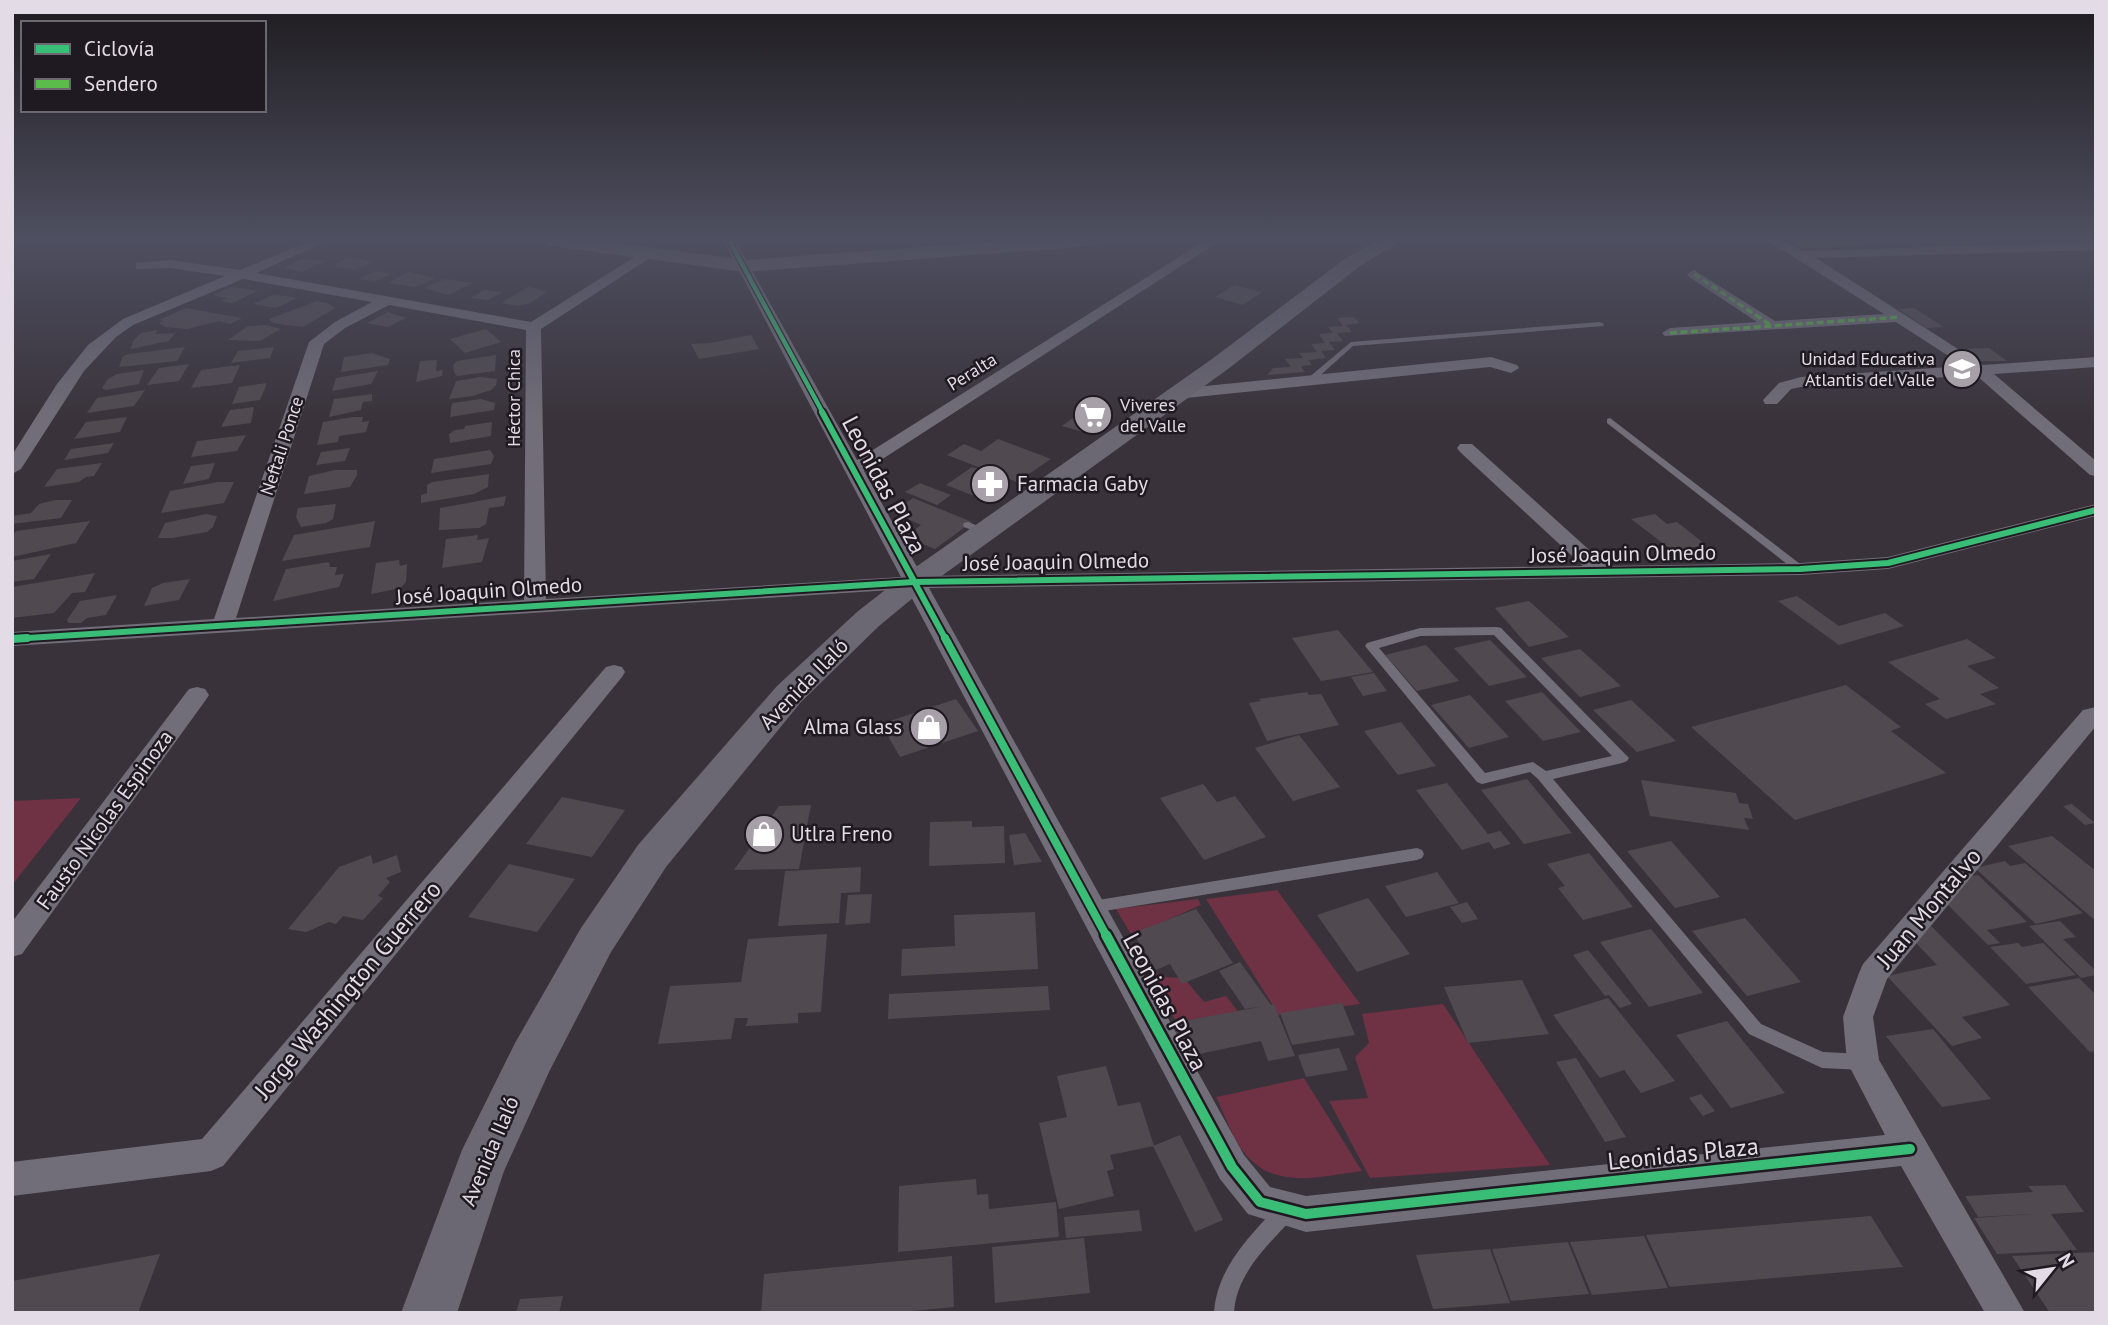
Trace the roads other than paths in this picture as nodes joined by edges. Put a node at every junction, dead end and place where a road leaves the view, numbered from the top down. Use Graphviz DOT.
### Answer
graph roads {
  1 [pos="175,302"];
  2 [pos="384,302"];
  3 [pos="573,302"];
  4 [pos="764,302"];
  5 [pos="1118,302"];
  6 [pos="1301,302"];
  7 [pos="1735,302"];
  8 [pos="1876,302"];
  9 [pos="1900,317"];
  10 [pos="1600,324"];
  11 [pos="1772,326"];
  12 [pos="533,327"];
  13 [pos="1670,333"];
  14 [pos="2096,362"];
  15 [pos="1220,364"];
  16 [pos="1511,368"];
  17 [pos="1979,369"];
  18 [pos="1311,379"];
  19 [pos="1269,383"];
  20 [pos="1176,394"];
  21 [pos="1771,400"];
  22 [pos="1610,421"];
  23 [pos="1466,448"];
  24 [pos="12,469"];
  25 [pos="855,469"];
  26 [pos="2096,471"];
  27 [pos="2096,510"];
  28 [pos="1800,569"];
  29 [pos="1602,572"];
  30 [pos="914,582"];
  31 [pos="535,606"];
  32 [pos="223,626"];
  33 [pos="12,639"];
  34 [pos="614,672"];
  35 [pos="197,695"];
  36 [pos="2096,715"];
  37 [pos="1543,776"];
  38 [pos="1417,855"];
  39 [pos="1092,907"];
  40 [pos="12,946"];
  41 [pos="1863,1062"];
  42 [pos="1910,1149"];
  43 [pos="12,1179"];
  44 [pos="1287,1210"];
  45 [pos="429,1313"];
  46 [pos="1224,1313"];
  47 [pos="2006,1313"];
  1 -- 24 [label="street"];
  2 -- 12 [label="street"];
  2 -- 32 [label="street, Neftali Ponce"];
  3 -- 12 [label="street, Héctor Chica"];
  4 -- 25 [label="street, Leonidas Plaza"];
  5 -- 25 [label="street, Peralta"];
  6 -- 15 [label="main road, Avenida Ilaló"];
  7 -- 11 [label="street"];
  8 -- 9 [label="street"];
  9 -- 11 [label="street"];
  9 -- 17 [label="street"];
  10 -- 18 [label="lane"];
  11 -- 13 [label="street"];
  12 -- 31 [label="street, Héctor Chica"];
  14 -- 17 [label="street"];
  15 -- 19 [label="street"];
  15 -- 20 [label="main road, Avenida Ilaló"];
  16 -- 18 [label="street"];
  17 -- 21 [label="street"];
  17 -- 26 [label="street"];
  18 -- 19 [label="street"];
  19 -- 20 [label="street"];
  20 -- 30 [label="main road, Avenida Ilaló"];
  22 -- 28 [label="lane"];
  23 -- 29 [label="street"];
  25 -- 30 [label="street, Leonidas Plaza"];
  27 -- 28 [label="street, José Joaquin Olmedo"];
  28 -- 29 [label="street, José Joaquin Olmedo"];
  29 -- 30 [label="street, José Joaquin Olmedo"];
  30 -- 31 [label="street, José Joaquin Olmedo"];
  30 -- 39 [label="street, Leonidas Plaza"];
  30 -- 45 [label="main road, Avenida Ilaló"];
  31 -- 32 [label="street, José Joaquin Olmedo"];
  32 -- 33 [label="street, José Joaquin Olmedo"];
  34 -- 43 [label="street, Jorge Washington Guerrero"];
  35 -- 40 [label="street, Fausto Nicolas Espinoza"];
  36 -- 41 [label="street, Juan Montalvo"];
  37 -- 37 [label="lane"];
  37 -- 41 [label="lane"];
  38 -- 39 [label="lane"];
  39 -- 44 [label="street, Leonidas Plaza"];
  41 -- 42 [label="street, Juan Montalvo"];
  42 -- 44 [label="street, Leonidas Plaza"];
  42 -- 47 [label="street, Juan Montalvo"];
  44 -- 46 [label="lane"];
}
